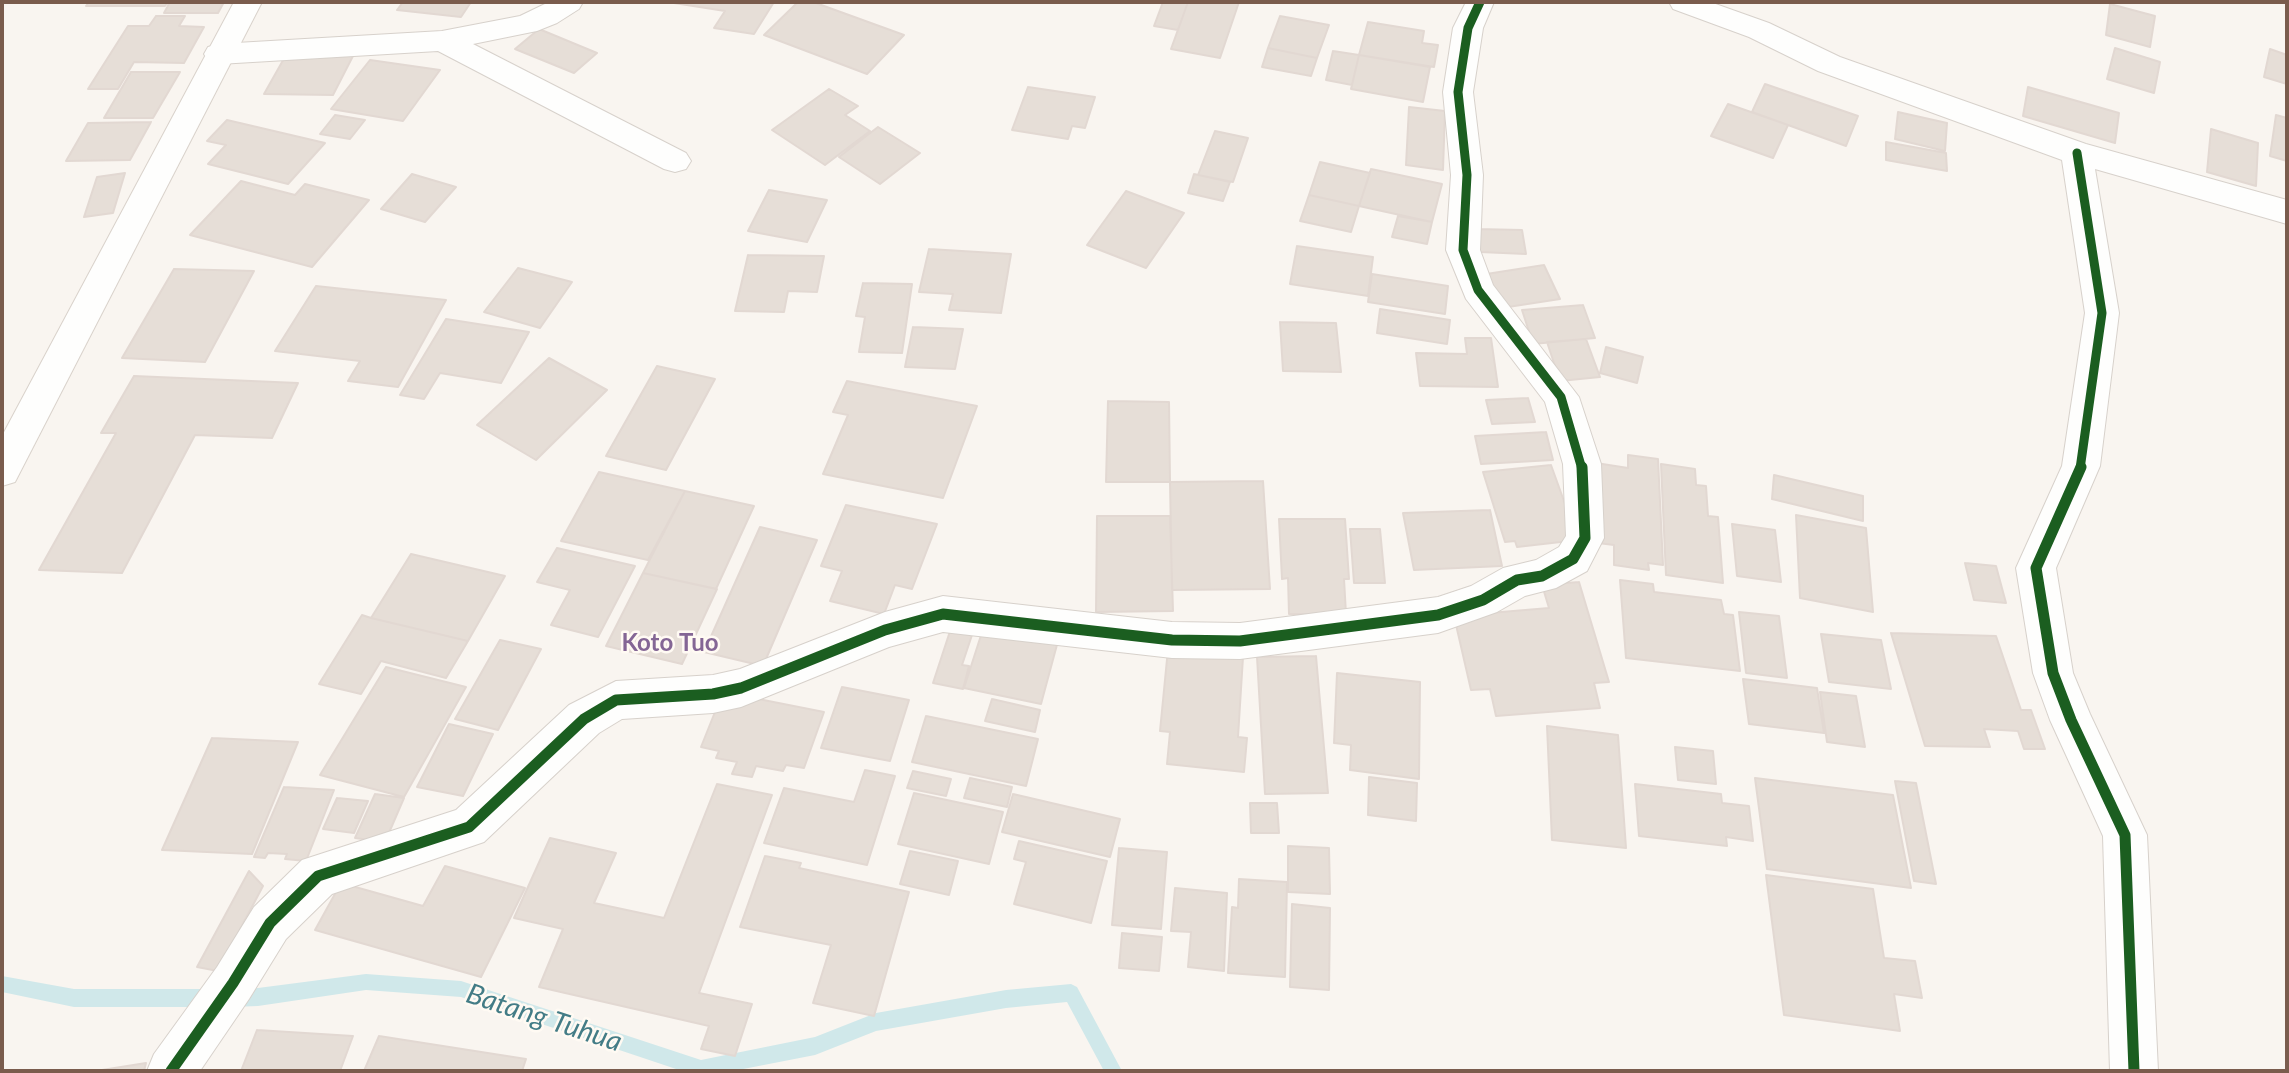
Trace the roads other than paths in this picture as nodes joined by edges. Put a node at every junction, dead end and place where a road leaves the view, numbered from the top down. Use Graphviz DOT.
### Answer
graph roads {
  1 [pos="248,2"];
  2 [pos="569,2"];
  3 [pos="1480,2"];
  4 [pos="1683,2"];
  5 [pos="442,41"];
  6 [pos="219,54"];
  7 [pos="2077,153"];
  8 [pos="676,161"];
  9 [pos="2287,212"];
  10 [pos="2,471"];
  11 [pos="172,1071"];
  12 [pos="2134,1071"];
  1 -- 6 [label="street"];
  2 -- 5 [label="street"];
  3 -- 11 [label="street"];
  4 -- 7 [label="street"];
  5 -- 6 [label="street"];
  5 -- 8 [label="street"];
  6 -- 10 [label="street"];
  7 -- 9 [label="street"];
  7 -- 12 [label="street"];
}
